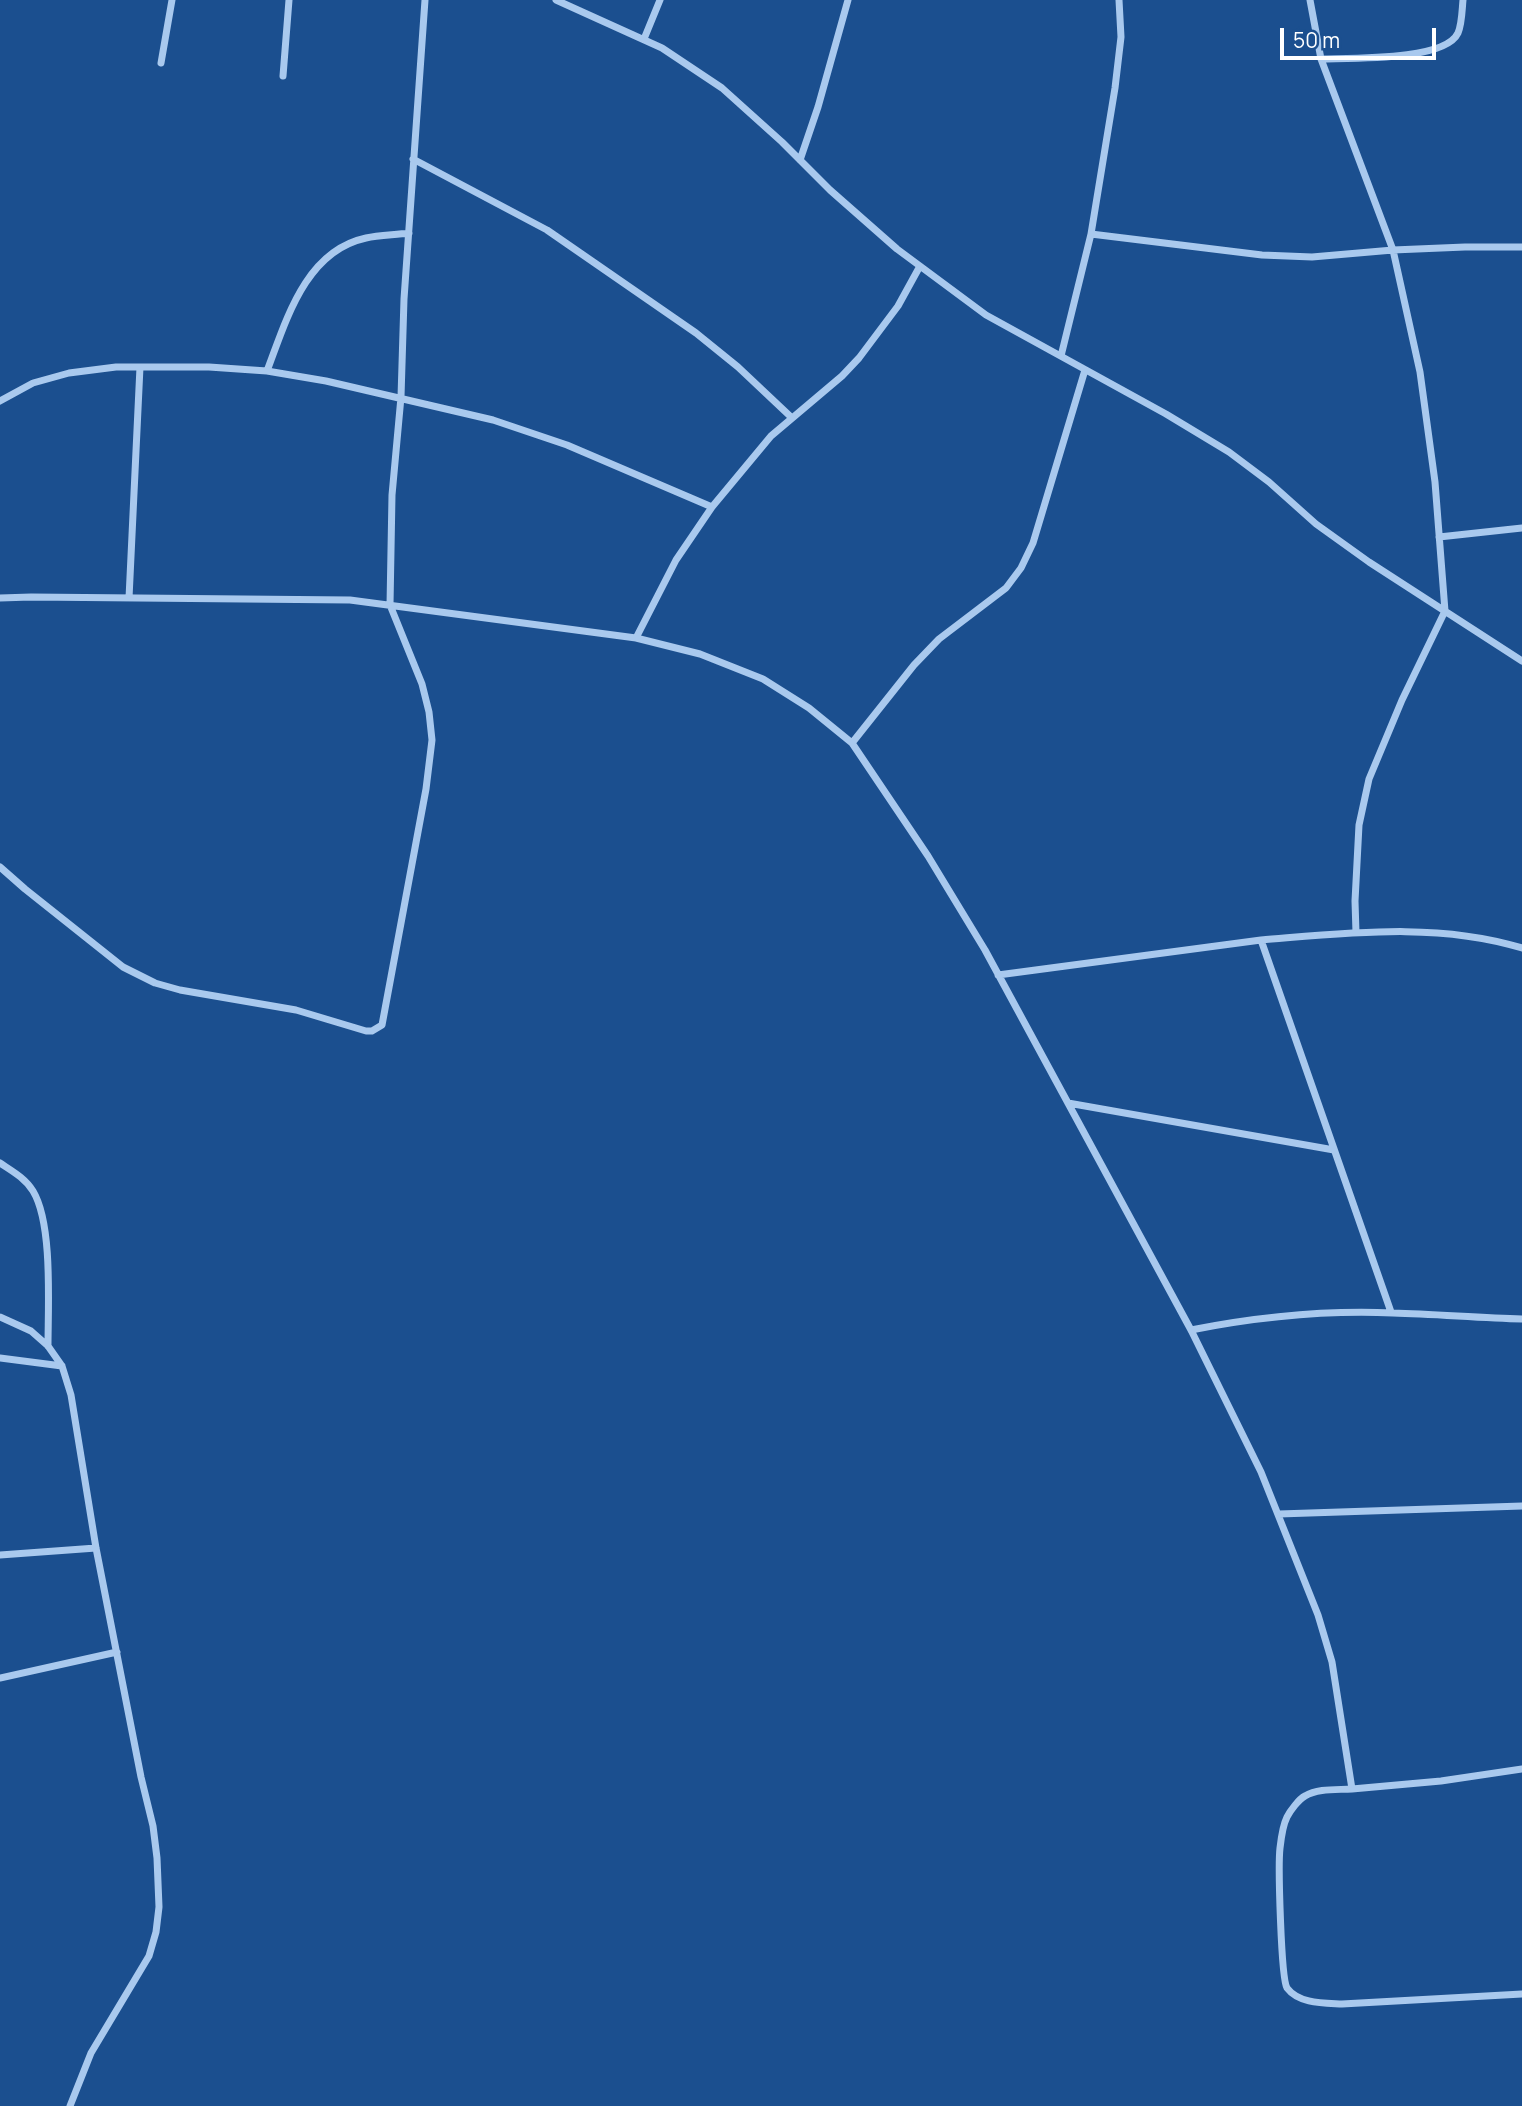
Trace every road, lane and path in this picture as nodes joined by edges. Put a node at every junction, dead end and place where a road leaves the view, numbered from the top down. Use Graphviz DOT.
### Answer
graph roads {
  1 [pos="172,0"];
  2 [pos="289,0"];
  3 [pos="425,0"];
  4 [pos="556,0"];
  5 [pos="660,0"];
  6 [pos="848,0"];
  7 [pos="1119,0"];
  8 [pos="1310,0"];
  9 [pos="1463,0"];
  10 [pos="644,39"];
  11 [pos="1321,59"];
  12 [pos="160,64"];
  13 [pos="283,76"];
  14 [pos="413,159"];
  15 [pos="800,160"];
  16 [pos="409,233"];
  17 [pos="1091,234"];
  18 [pos="1522,247"];
  19 [pos="1393,250"];
  20 [pos="920,266"];
  21 [pos="1061,356"];
  22 [pos="140,367"];
  23 [pos="1085,370"];
  24 [pos="267,371"];
  25 [pos="401,397"];
  26 [pos="0,401"];
  27 [pos="791,417"];
  28 [pos="712,507"];
  29 [pos="1522,528"];
  30 [pos="1439,537"];
  31 [pos="0,598"];
  32 [pos="129,598"];
  33 [pos="390,606"];
  34 [pos="1445,611"];
  35 [pos="636,638"];
  36 [pos="1522,660"];
  37 [pos="852,743"];
  38 [pos="0,867"];
  39 [pos="1356,933"];
  40 [pos="1261,940"];
  41 [pos="1522,948"];
  42 [pos="998,975"];
  43 [pos="1068,1103"];
  44 [pos="1335,1150"];
  45 [pos="0,1163"];
  46 [pos="1391,1312"];
  47 [pos="0,1317"];
  48 [pos="1522,1319"];
  49 [pos="1191,1331"];
  50 [pos="48,1346"];
  51 [pos="0,1358"];
  52 [pos="62,1366"];
  53 [pos="1522,1506"];
  54 [pos="1279,1514"];
  55 [pos="96,1548"];
  56 [pos="0,1555"];
  57 [pos="117,1652"];
  58 [pos="0,1678"];
  59 [pos="1522,1769"];
  60 [pos="1352,1789"];
  61 [pos="1522,1994"];
  62 [pos="70,2106"];
  1 -- 12 [label="street"];
  2 -- 13 [label="street"];
  3 -- 14 [label="street"];
  4 -- 10 [label="street"];
  5 -- 10 [label="street"];
  6 -- 15 [label="street"];
  7 -- 17 [label="street"];
  8 -- 11 [label="street"];
  9 -- 11 [label="street"];
  10 -- 15 [label="street"];
  11 -- 19 [label="street"];
  14 -- 16 [label="street"];
  14 -- 27 [label="street"];
  15 -- 20 [label="street"];
  16 -- 24 [label="street"];
  16 -- 25 [label="street"];
  17 -- 19 [label="street"];
  17 -- 21 [label="street"];
  18 -- 19 [label="street"];
  19 -- 30 [label="street"];
  20 -- 21 [label="street"];
  20 -- 27 [label="street"];
  21 -- 23 [label="street"];
  22 -- 24 [label="street"];
  22 -- 26 [label="street"];
  22 -- 32 [label="street"];
  23 -- 34 [label="street"];
  23 -- 37 [label="street"];
  24 -- 25 [label="street"];
  25 -- 28 [label="street"];
  25 -- 33 [label="street"];
  27 -- 28 [label="street"];
  28 -- 35 [label="street"];
  29 -- 30 [label="street"];
  30 -- 34 [label="street"];
  31 -- 32 [label="street"];
  32 -- 33 [label="street"];
  33 -- 35 [label="street"];
  33 -- 38 [label="street"];
  34 -- 36 [label="street"];
  34 -- 39 [label="street"];
  35 -- 37 [label="street"];
  37 -- 42 [label="street"];
  39 -- 40 [label="street"];
  39 -- 41 [label="street"];
  40 -- 42 [label="street"];
  40 -- 44 [label="street"];
  42 -- 43 [label="street"];
  43 -- 44 [label="street"];
  43 -- 49 [label="street"];
  44 -- 46 [label="street"];
  45 -- 50 [label="street"];
  46 -- 48 [label="street"];
  46 -- 49 [label="street"];
  47 -- 50 [label="street"];
  49 -- 54 [label="street"];
  50 -- 52 [label="street"];
  51 -- 52 [label="street"];
  52 -- 55 [label="street"];
  53 -- 54 [label="street"];
  54 -- 60 [label="street"];
  55 -- 56 [label="street"];
  55 -- 57 [label="street"];
  57 -- 58 [label="street"];
  57 -- 62 [label="street"];
  59 -- 60 [label="street"];
  60 -- 61 [label="street"];
}
